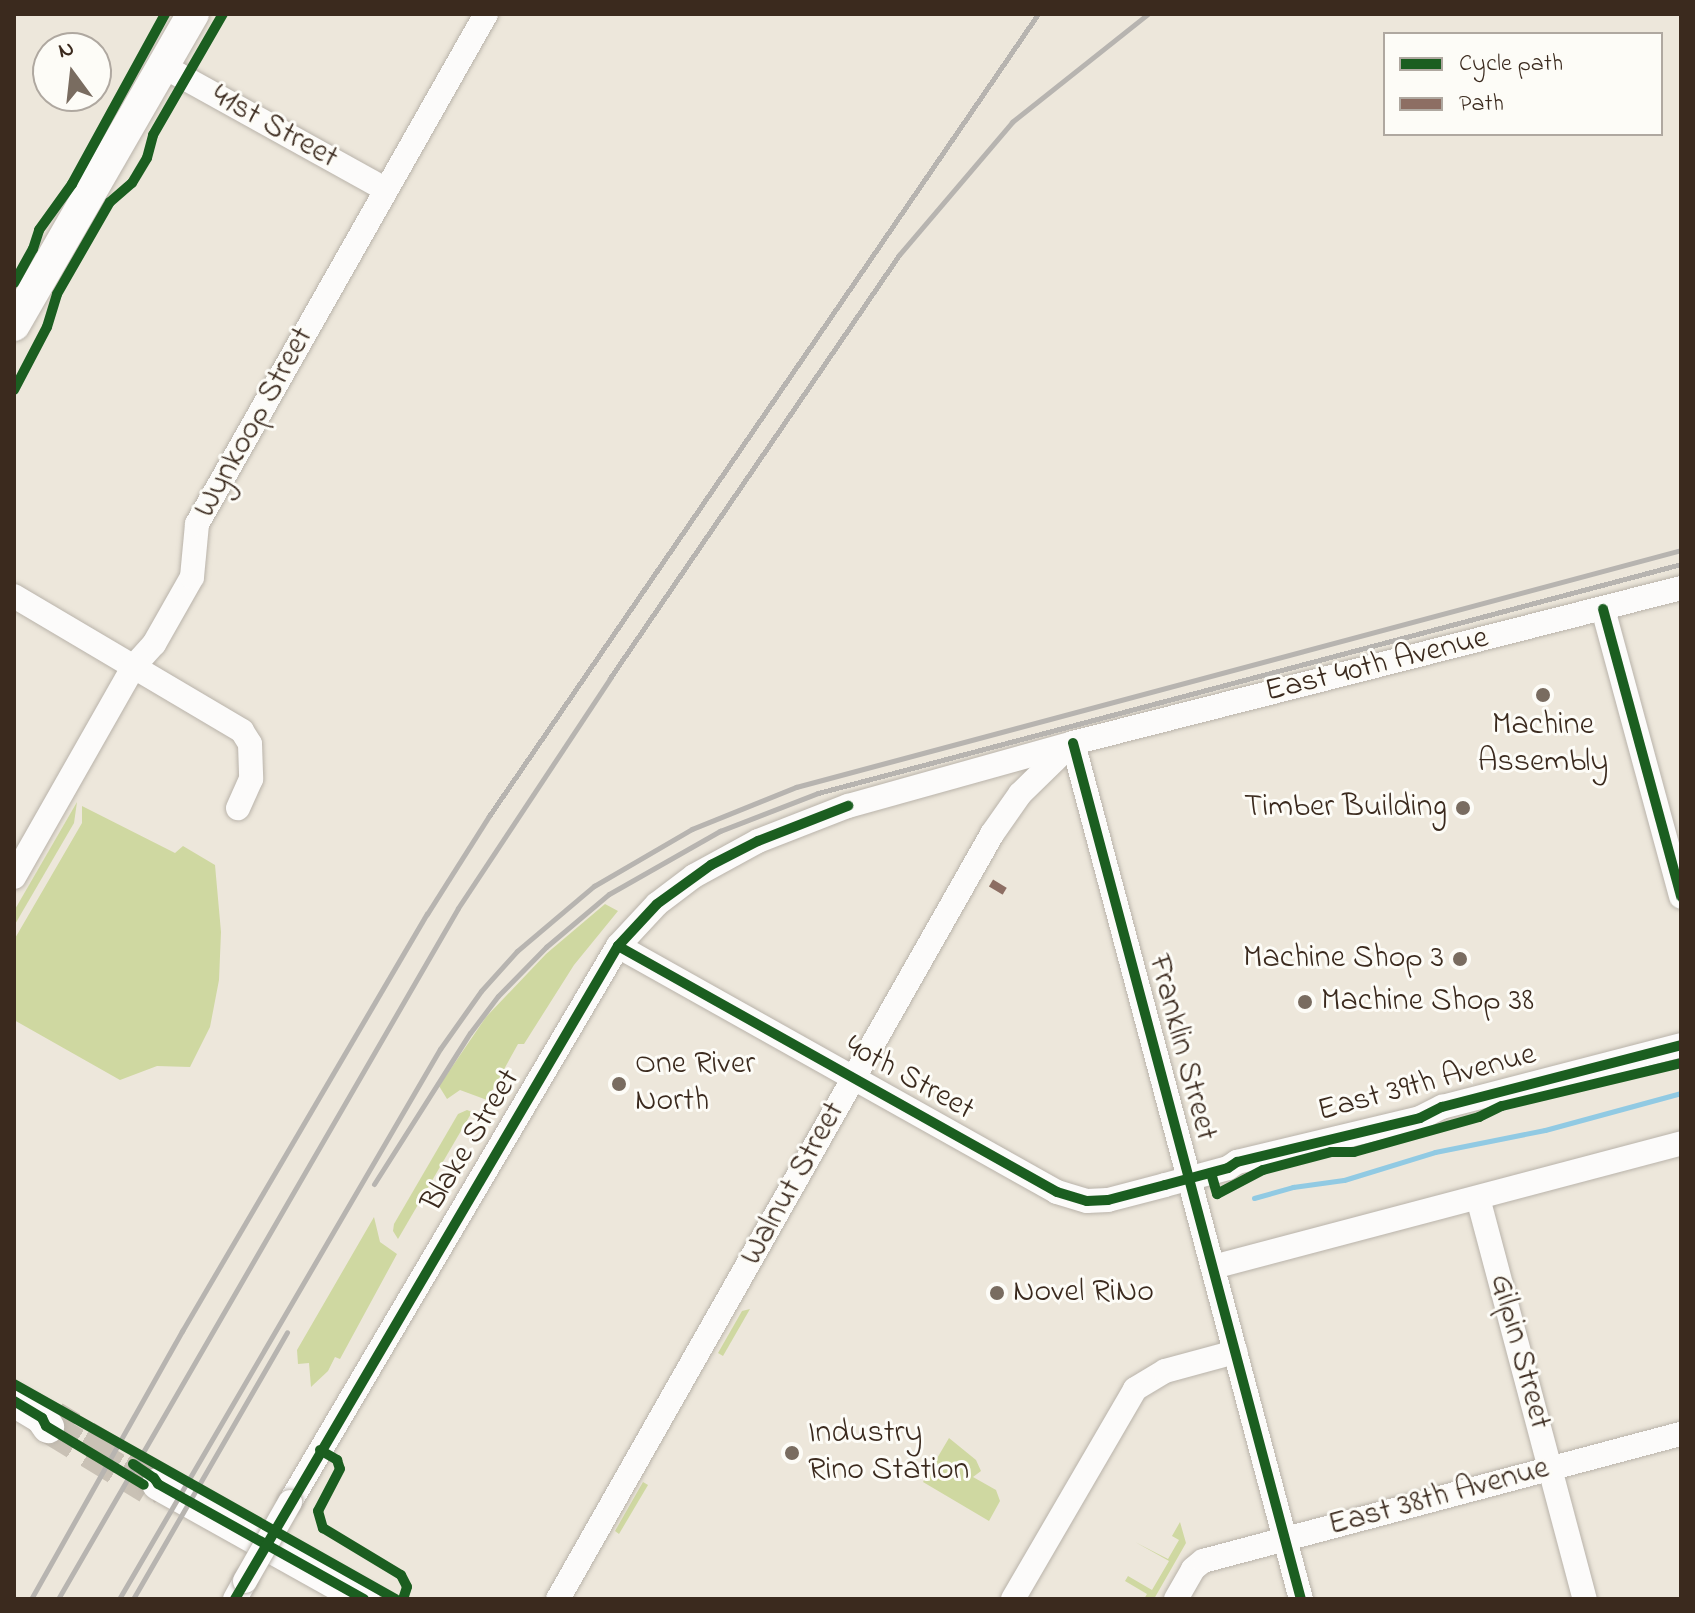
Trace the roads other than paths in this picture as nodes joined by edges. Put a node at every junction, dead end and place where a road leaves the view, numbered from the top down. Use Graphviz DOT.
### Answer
graph roads {
  1 [pos="193,14"];
  2 [pos="486,14"];
  3 [pos="163,66"];
  4 [pos="385,189"];
  5 [pos="14,325"];
  6 [pos="1681,588"];
  7 [pos="14,596"];
  8 [pos="1603,609"];
  9 [pos="134,666"];
  10 [pos="1073,743"];
  11 [pos="238,808"];
  12 [pos="14,877"];
  13 [pos="1681,897"];
  14 [pos="618,946"];
  15 [pos="1681,1045"];
  16 [pos="854,1078"];
  17 [pos="1681,1143"];
  18 [pos="1199,1176"];
  19 [pos="1478,1198"];
  20 [pos="1213,1267"];
  21 [pos="1235,1352"];
  22 [pos="14,1401"];
  23 [pos="48,1421"];
  24 [pos="1681,1434"];
  25 [pos="1551,1469"];
  26 [pos="158,1484"];
  27 [pos="1285,1539"];
  28 [pos="240,1590"];
  29 [pos="364,1599"];
  30 [pos="558,1599"];
  31 [pos="1013,1599"];
  32 [pos="1176,1599"];
  33 [pos="1301,1599"];
  34 [pos="1585,1599"];
  1 -- 3 [label="main road"];
  2 -- 4 [label="street, Wynkoop Street"];
  3 -- 4 [label="street, 41st Street"];
  3 -- 5 [label="main road"];
  4 -- 9 [label="street, Wynkoop Street"];
  6 -- 8 [label="street, East 40th Avenue"];
  7 -- 9 [label="street"];
  8 -- 10 [label="street, East 40th Avenue"];
  8 -- 13 [label="street"];
  9 -- 11 [label="street"];
  9 -- 12 [label="street, Wynkoop Street"];
  10 -- 14 [label="street, Blake Street"];
  10 -- 16 [label="street, Walnut Street"];
  10 -- 18 [label="street, Franklin Street"];
  14 -- 16 [label="street, 40th Street"];
  14 -- 28 [label="street, Blake Street, bridge"];
  15 -- 18 [label="street, East 39th Avenue"];
  16 -- 18 [label="street, 40th Street"];
  16 -- 30 [label="street, Walnut Street"];
  17 -- 19 [label="street"];
  18 -- 20 [label="street, Franklin Street"];
  19 -- 20 [label="street"];
  19 -- 25 [label="street, Gilpin Street"];
  20 -- 21 [label="street, Franklin Street"];
  21 -- 27 [label="street, Franklin Street"];
  21 -- 31 [label="street"];
  22 -- 23 [label="main road"];
  24 -- 25 [label="street, East 38th Avenue"];
  25 -- 27 [label="street, East 38th Avenue"];
  25 -- 34 [label="street, Gilpin Street"];
  26 -- 29 [label="main road"];
  27 -- 32 [label="street, East 38th Avenue"];
  27 -- 33 [label="street, Franklin Street"];
}
